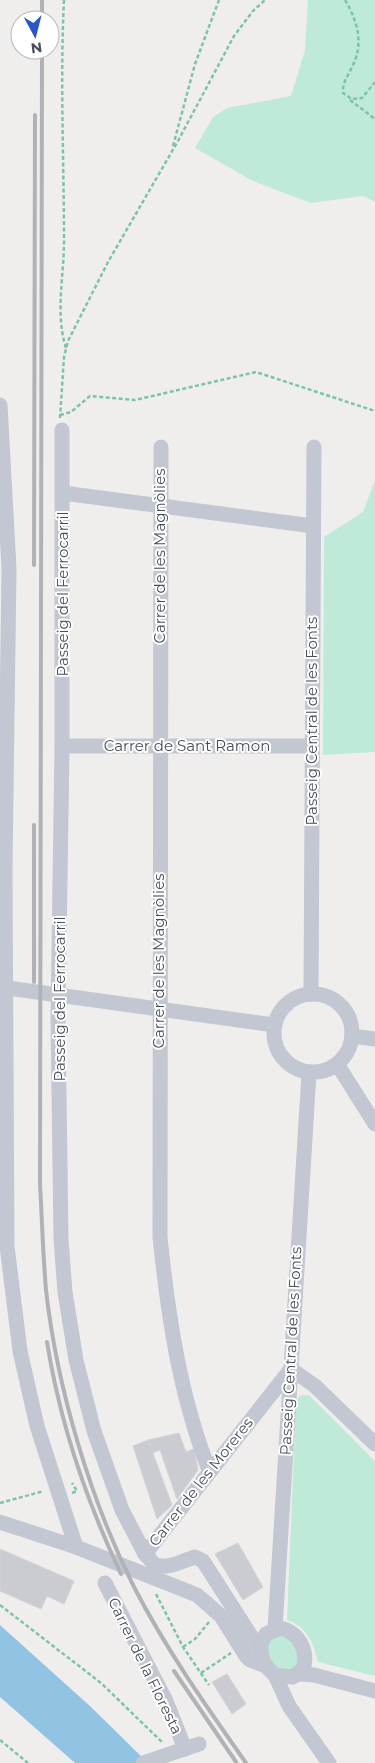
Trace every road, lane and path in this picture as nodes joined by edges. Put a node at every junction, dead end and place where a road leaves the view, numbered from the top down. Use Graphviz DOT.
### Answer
graph roads {
  1 [pos="64,0"];
  2 [pos="219,0"];
  3 [pos="265,0"];
  4 [pos="345,0"];
  5 [pos="375,82"];
  6 [pos="348,98"];
  7 [pos="375,119"];
  8 [pos="173,149"];
  9 [pos="66,348"];
  10 [pos="0,406"];
  11 [pos="375,411"];
  12 [pos="61,423"];
  13 [pos="161,447"];
  14 [pos="314,447"];
  15 [pos="3,485"];
  16 [pos="63,493"];
  17 [pos="161,505"];
  18 [pos="313,526"];
  19 [pos="3,744"];
  20 [pos="159,745"];
  21 [pos="62,746"];
  22 [pos="312,746"];
  23 [pos="0,987"];
  24 [pos="311,994"];
  25 [pos="158,1010"];
  26 [pos="274,1025"];
  27 [pos="352,1036"];
  28 [pos="375,1039"];
  29 [pos="337,1064"];
  30 [pos="309,1073"];
  31 [pos="375,1124"];
  32 [pos="3,1212"];
  33 [pos="290,1369"];
  34 [pos="375,1444"];
  35 [pos="209,1470"];
  36 [pos="50,1490"];
  37 [pos="0,1503"];
  38 [pos="0,1522"];
  39 [pos="76,1547"];
  40 [pos="145,1554"];
  41 [pos="105,1583"];
  42 [pos="151,1590"];
  43 [pos="0,1605"];
  44 [pos="214,1617"];
  45 [pos="275,1629"];
  46 [pos="183,1647"];
  47 [pos="260,1650"];
  48 [pos="227,1655"];
  49 [pos="270,1671"];
  50 [pos="200,1673"];
  51 [pos="299,1674"];
  52 [pos="209,1685"];
  53 [pos="375,1691"];
  54 [pos="0,1740"];
  55 [pos="183,1749"];
  56 [pos="28,1763"];
  57 [pos="142,1763"];
  58 [pos="329,1763"];
  1 -- 9 [label="path"];
  2 -- 8 [label="path"];
  3 -- 8 [label="path"];
  4 -- 6 [label="path"];
  5 -- 6 [label="path"];
  6 -- 7 [label="path"];
  8 -- 9 [label="path"];
  9 -- 12 [label="path"];
  10 -- 15 [label="street"];
  11 -- 12 [label="path"];
  12 -- 16 [label="street, Passeig del Ferrocarril"];
  13 -- 17 [label="street, Carrer de les Magnòlies"];
  14 -- 18 [label="street, Passeig Central de les Fonts"];
  15 -- 19 [label="street"];
  16 -- 17 [label="street"];
  16 -- 21 [label="street, Passeig del Ferrocarril"];
  17 -- 18 [label="street"];
  17 -- 20 [label="street, Carrer de les Magnòlies"];
  18 -- 22 [label="street, Passeig Central de les Fonts"];
  19 -- 32 [label="street"];
  20 -- 21 [label="street, Carrer de Sant Ramon"];
  20 -- 22 [label="street, Carrer de Sant Ramon"];
  20 -- 25 [label="street, Carrer de les Magnòlies"];
  21 -- 40 [label="street, Passeig del Ferrocarril"];
  22 -- 24 [label="street, Passeig Central de les Fonts"];
  23 -- 25 [label="street"];
  24 -- 26 [label="street"];
  24 -- 27 [label="street"];
  25 -- 26 [label="street"];
  25 -- 35 [label="street, Carrer de les Magnòlies"];
  26 -- 30 [label="street"];
  27 -- 28 [label="street"];
  27 -- 29 [label="street"];
  29 -- 30 [label="street"];
  29 -- 31 [label="street"];
  30 -- 33 [label="street, Passeig Central de les Fonts"];
  32 -- 39 [label="street"];
  33 -- 34 [label="street"];
  33 -- 35 [label="street, Carrer de les Moreres"];
  33 -- 45 [label="street, Passeig Central de les Fonts"];
  35 -- 40 [label="street, Carrer de les Moreres"];
  36 -- 37 [label="path"];
  38 -- 39 [label="street"];
  39 -- 49 [label="street"];
  40 -- 47 [label="street, Carrer de les Moreres"];
  41 -- 55 [label="street, Carrer de la Floresta"];
  42 -- 46 [label="path"];
  43 -- 55 [label="path"];
  44 -- 46 [label="path"];
  45 -- 47 [label="street"];
  45 -- 51 [label="street"];
  46 -- 50 [label="path"];
  47 -- 49 [label="street"];
  48 -- 50 [label="path"];
  49 -- 51 [label="street"];
  49 -- 58 [label="street"];
  50 -- 52 [label="path"];
  51 -- 53 [label="street"];
  54 -- 56 [label="path"];
  55 -- 57 [label="street"];
}
